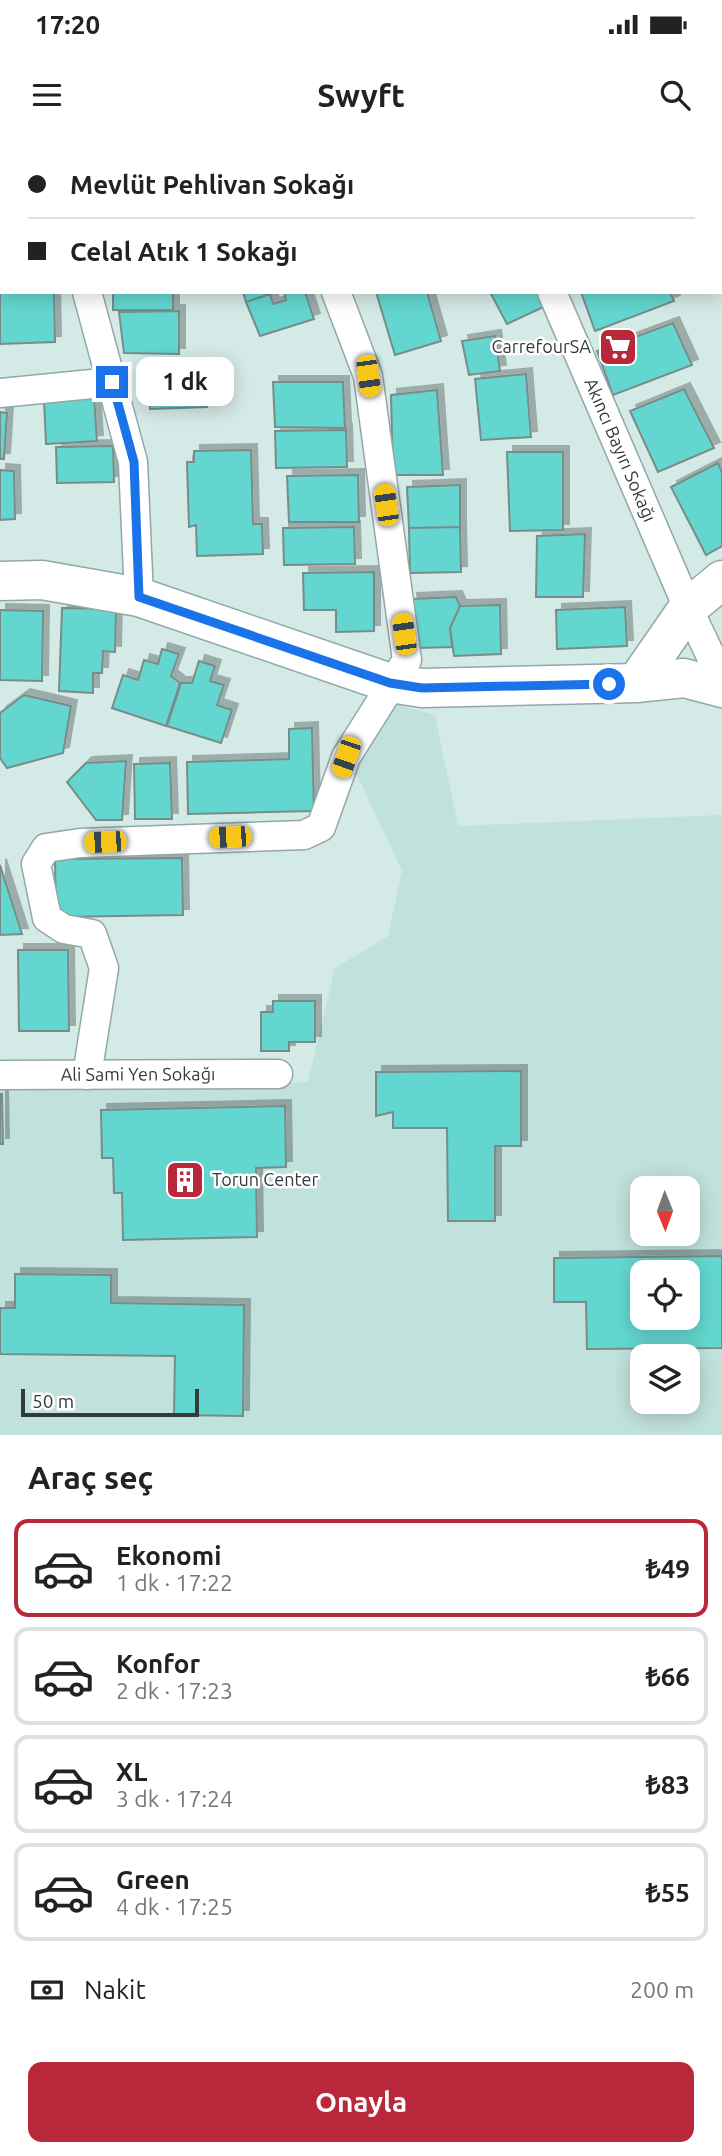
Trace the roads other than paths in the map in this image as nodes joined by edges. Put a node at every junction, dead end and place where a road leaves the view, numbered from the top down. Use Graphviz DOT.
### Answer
graph roads {
  1 [pos="88,294"];
  2 [pos="337,294"];
  3 [pos="553,294"];
  4 [pos="112,382"];
  5 [pos="0,393"];
  6 [pos="722,580"];
  7 [pos="0,581"];
  8 [pos="139,597"];
  9 [pos="688,608"];
  10 [pos="722,680"];
  11 [pos="390,683"];
  12 [pos="636,683"];
  13 [pos="722,688"];
  14 [pos="0,1074"];
  15 [pos="278,1074"];
  16 [pos="87,1075"];
  1 -- 4 [label="street"];
  2 -- 11 [label="street"];
  3 -- 9 [label="street, Akıncı Bayırı Sokağı"];
  4 -- 5 [label="street"];
  4 -- 8 [label="street"];
  6 -- 9 [label="street"];
  7 -- 8 [label="street"];
  8 -- 11 [label="street"];
  9 -- 10 [label="street, Akıncı Bayırı Sokağı"];
  9 -- 12 [label="street"];
  11 -- 12 [label="street"];
  11 -- 16 [label="street"];
  12 -- 13 [label="street"];
  14 -- 16 [label="street, Ali Sami Yen Sokağı"];
  15 -- 16 [label="street, Ali Sami Yen Sokağı"];
}
